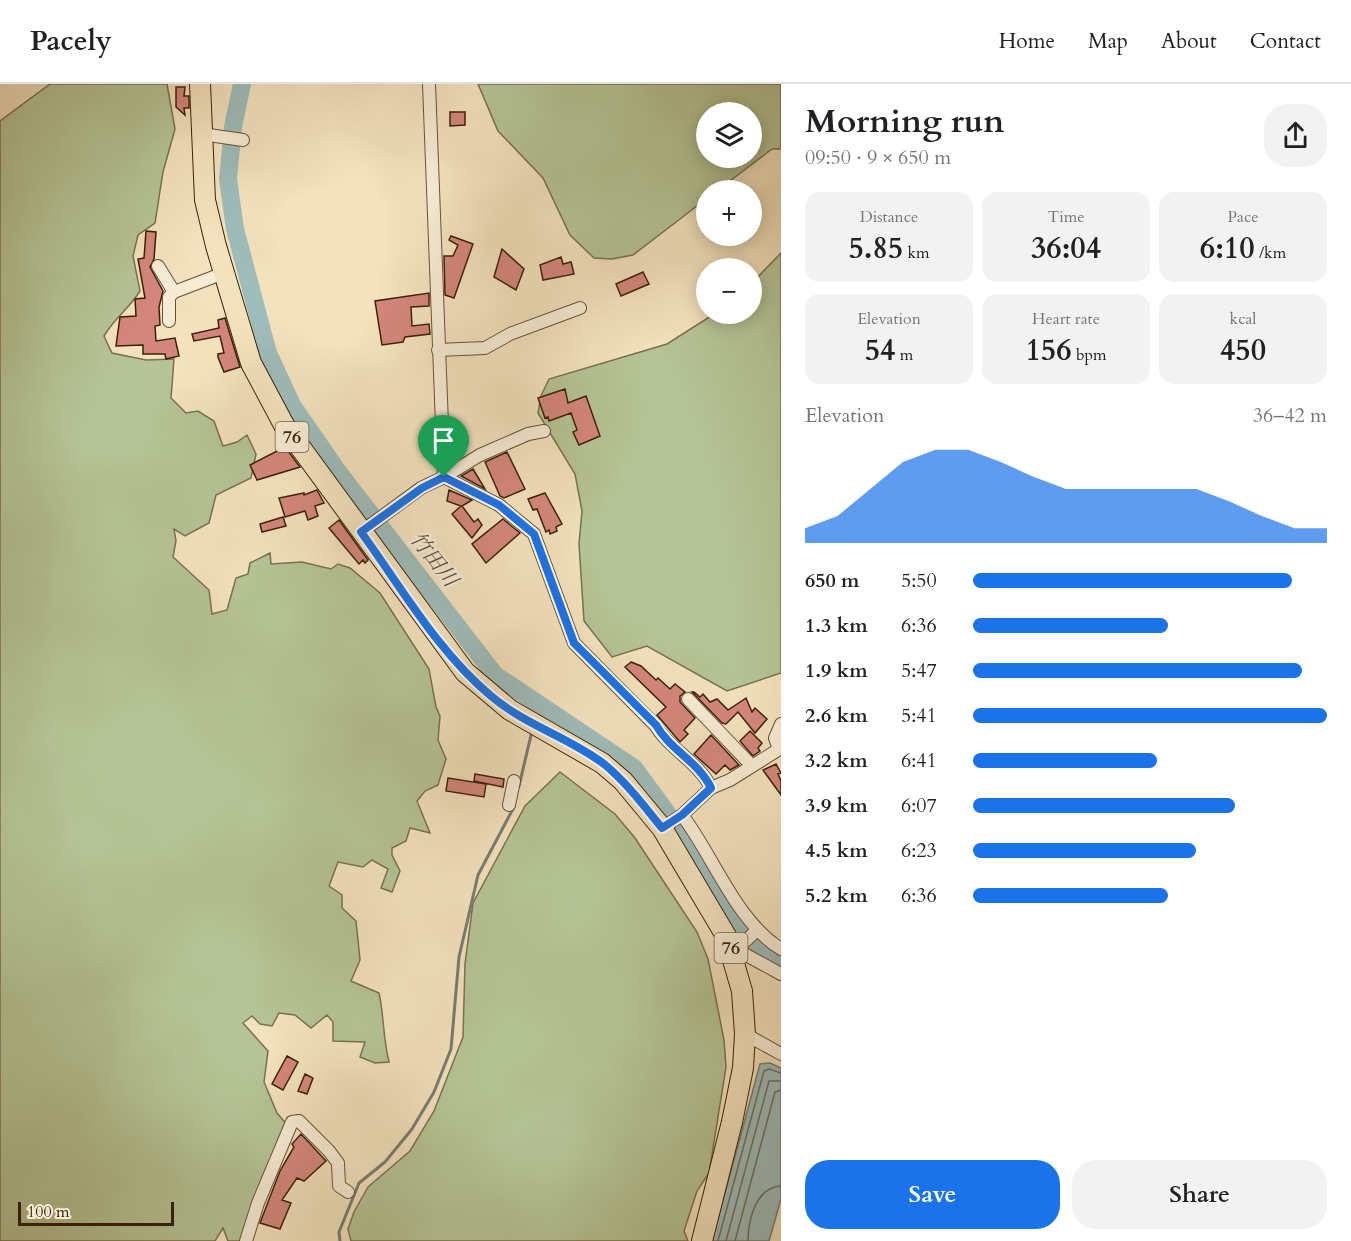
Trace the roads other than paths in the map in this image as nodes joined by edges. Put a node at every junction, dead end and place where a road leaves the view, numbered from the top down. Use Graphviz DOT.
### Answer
graph roads {
  1 [pos="200,84"];
  2 [pos="429,84"];
  3 [pos="209,135"];
  4 [pos="241,139"];
  5 [pos="158,266"];
  6 [pos="224,273"];
  7 [pos="174,292"];
  8 [pos="580,308"];
  9 [pos="169,321"];
  10 [pos="438,350"];
  11 [pos="543,431"];
  12 [pos="444,477"];
  13 [pos="364,530"];
  14 [pos="688,699"];
  15 [pos="781,724"];
  16 [pos="780,748"];
  17 [pos="752,766"];
  18 [pos="514,781"];
  19 [pos="711,788"];
  20 [pos="509,805"];
  21 [pos="673,821"];
  22 [pos="756,931"];
  23 [pos="738,949"];
  24 [pos="781,949"];
  25 [pos="781,974"];
  26 [pos="745,1034"];
  27 [pos="781,1054"];
  28 [pos="348,1192"];
  29 [pos="246,1241"];
  30 [pos="702,1241"];
  1 -- 3 [label="main road, 76"];
  2 -- 10 [label="street"];
  3 -- 4 [label="street"];
  3 -- 6 [label="main road, 76"];
  5 -- 7 [label="street"];
  6 -- 7 [label="street"];
  6 -- 13 [label="main road, 76"];
  7 -- 9 [label="street"];
  8 -- 10 [label="street"];
  10 -- 12 [label="street"];
  11 -- 12 [label="street"];
  12 -- 13 [label="street"];
  12 -- 19 [label="street"];
  13 -- 21 [label="main road, 76"];
  14 -- 17 [label="street"];
  15 -- 16 [label="street"];
  16 -- 17 [label="street"];
  17 -- 19 [label="street"];
  18 -- 20 [label="street"];
  19 -- 21 [label="street"];
  21 -- 22 [label="street"];
  21 -- 23 [label="main road, 76"];
  22 -- 23 [label="street"];
  22 -- 24 [label="street"];
  23 -- 25 [label="street"];
  23 -- 26 [label="main road, 76"];
  26 -- 27 [label="street"];
  26 -- 30 [label="main road, 76"];
  28 -- 29 [label="street"];
}
